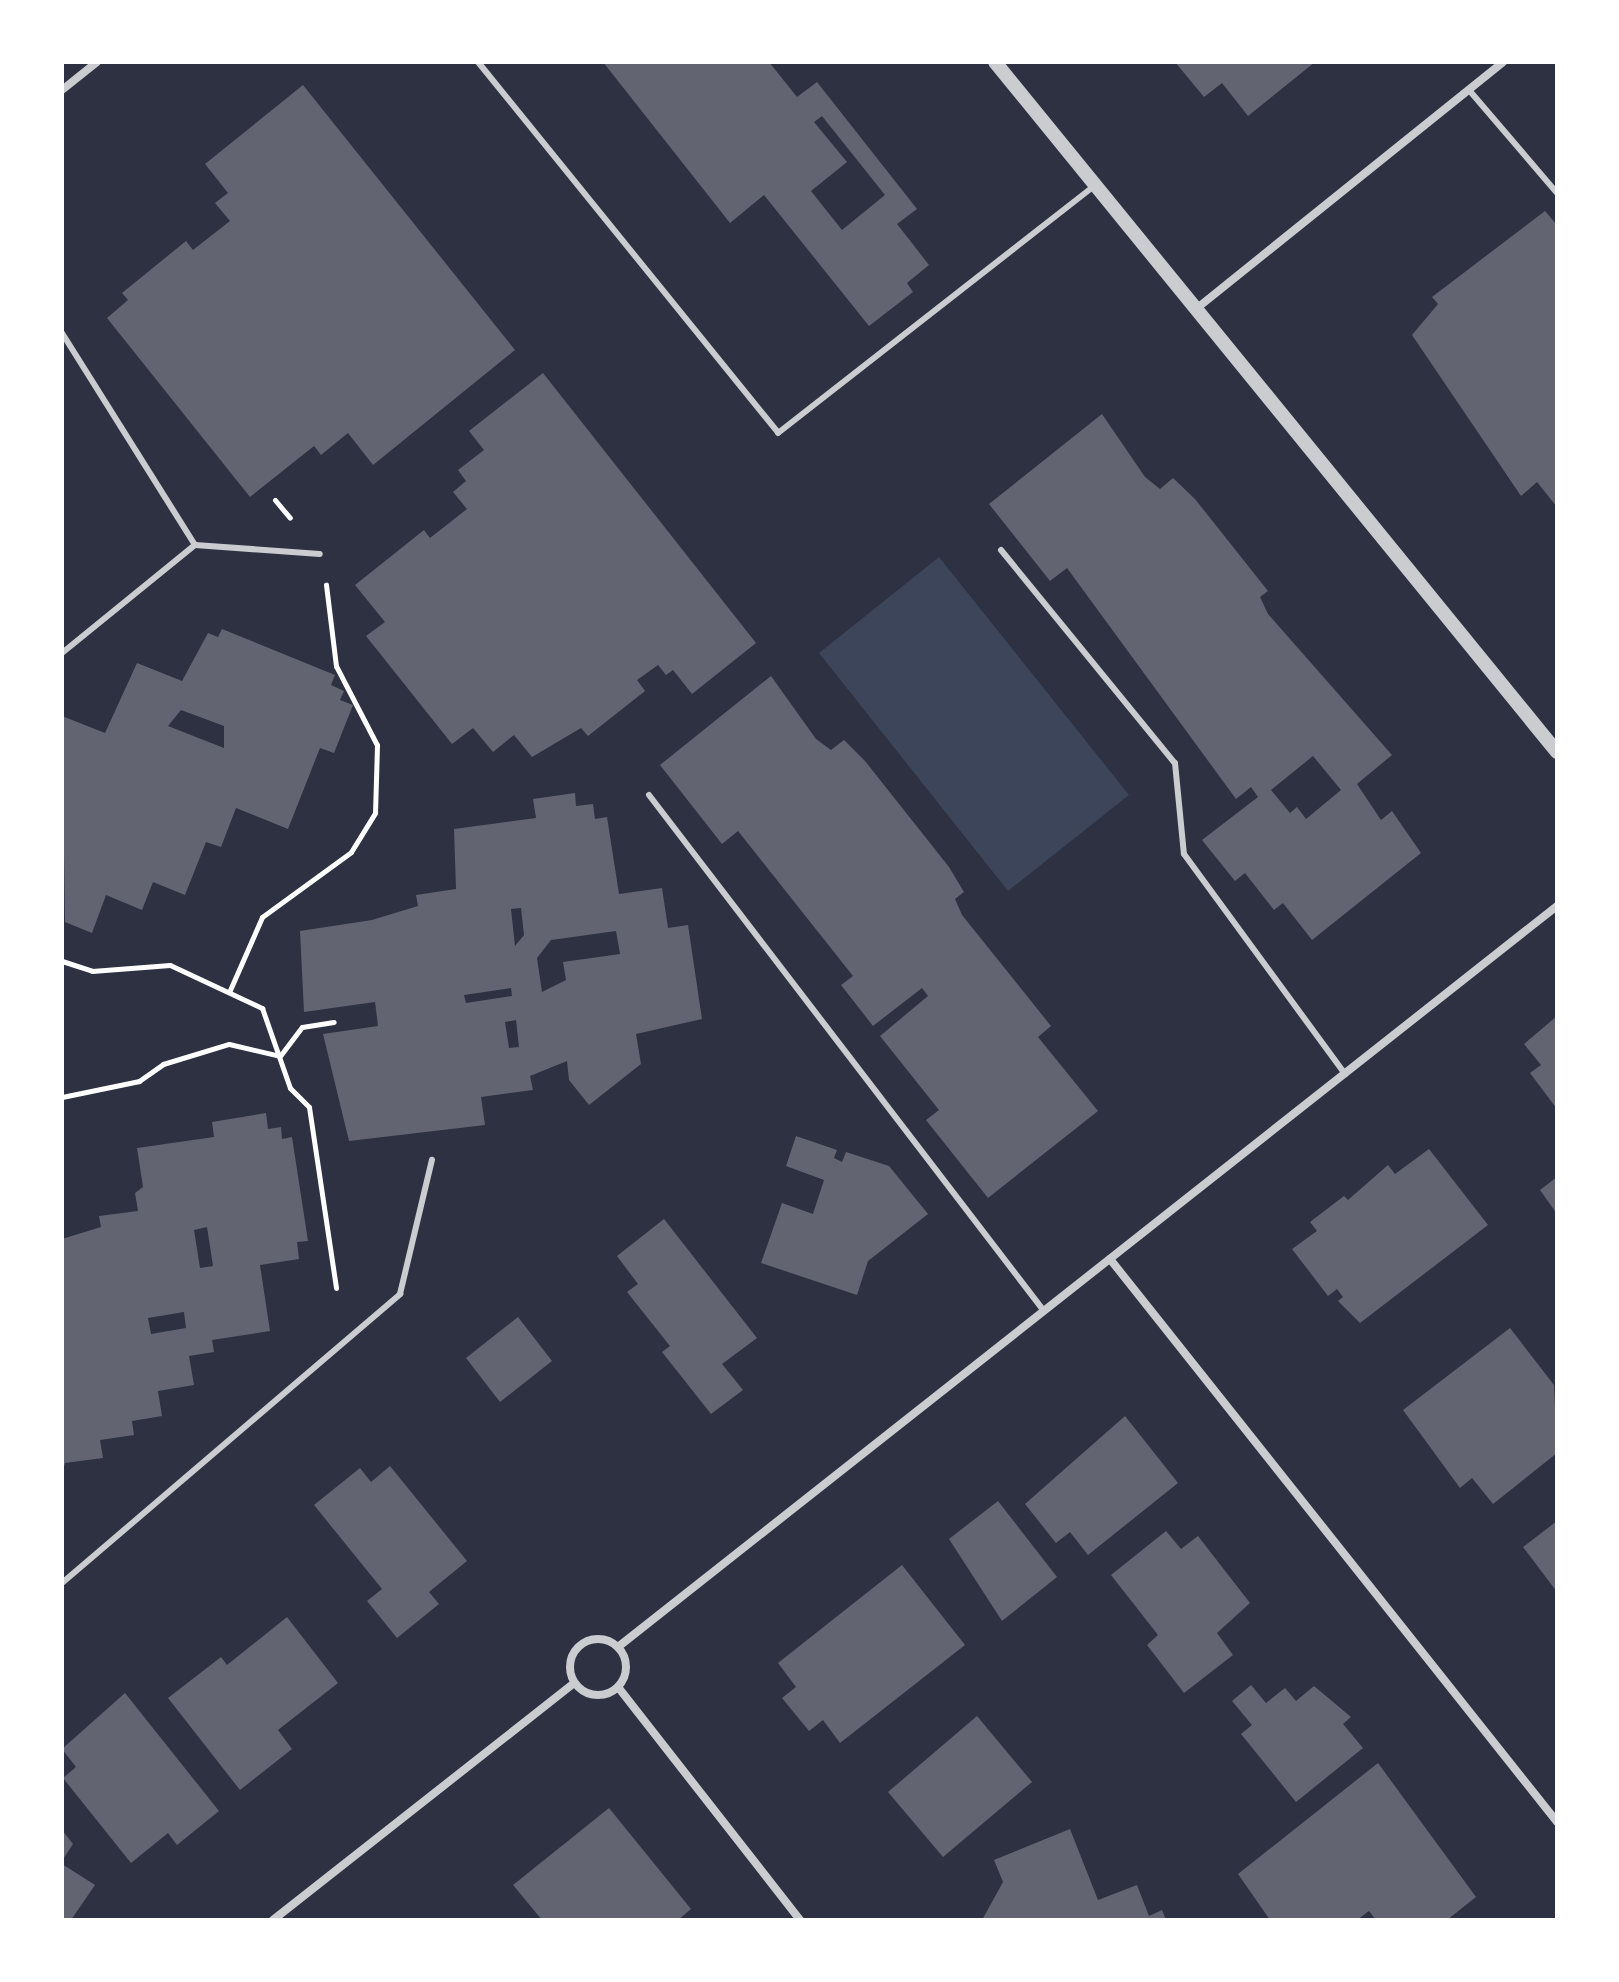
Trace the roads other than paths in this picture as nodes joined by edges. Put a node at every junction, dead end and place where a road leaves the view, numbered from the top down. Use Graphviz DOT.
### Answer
graph roads {
  1 [pos="97,62"];
  2 [pos="478,62"];
  3 [pos="995,62"];
  4 [pos="1503,62"];
  5 [pos="62,90"];
  6 [pos="1469,90"];
  7 [pos="1095,185"];
  8 [pos="1557,193"];
  9 [pos="1196,309"];
  10 [pos="62,333"];
  11 [pos="195,545"];
  12 [pos="1001,550"];
  13 [pos="320,554"];
  14 [pos="62,653"];
  15 [pos="1557,752"];
  16 [pos="649,795"];
  17 [pos="1557,906"];
  18 [pos="1345,1074"];
  19 [pos="432,1160"];
  20 [pos="1110,1259"];
  21 [pos="1044,1311"];
  22 [pos="62,1583"];
  23 [pos="618,1647"];
  24 [pos="574,1683"];
  25 [pos="618,1687"];
  26 [pos="1557,1822"];
  27 [pos="273,1920"];
  28 [pos="800,1920"];
  1 -- 5 [label="street"];
  2 -- 7 [label="lane"];
  3 -- 7 [label="street"];
  4 -- 6 [label="street"];
  6 -- 8 [label="lane"];
  6 -- 9 [label="street"];
  7 -- 9 [label="street"];
  9 -- 15 [label="street"];
  10 -- 11 [label="lane"];
  11 -- 13 [label="lane"];
  11 -- 14 [label="lane"];
  12 -- 18 [label="lane"];
  16 -- 21 [label="lane"];
  17 -- 18 [label="street"];
  18 -- 20 [label="street"];
  19 -- 22 [label="lane"];
  20 -- 21 [label="street"];
  20 -- 26 [label="street"];
  21 -- 23 [label="street"];
  23 -- 24 [label="street"];
  23 -- 25 [label="street"];
  24 -- 25 [label="street"];
  24 -- 27 [label="street"];
  25 -- 28 [label="street"];
}
